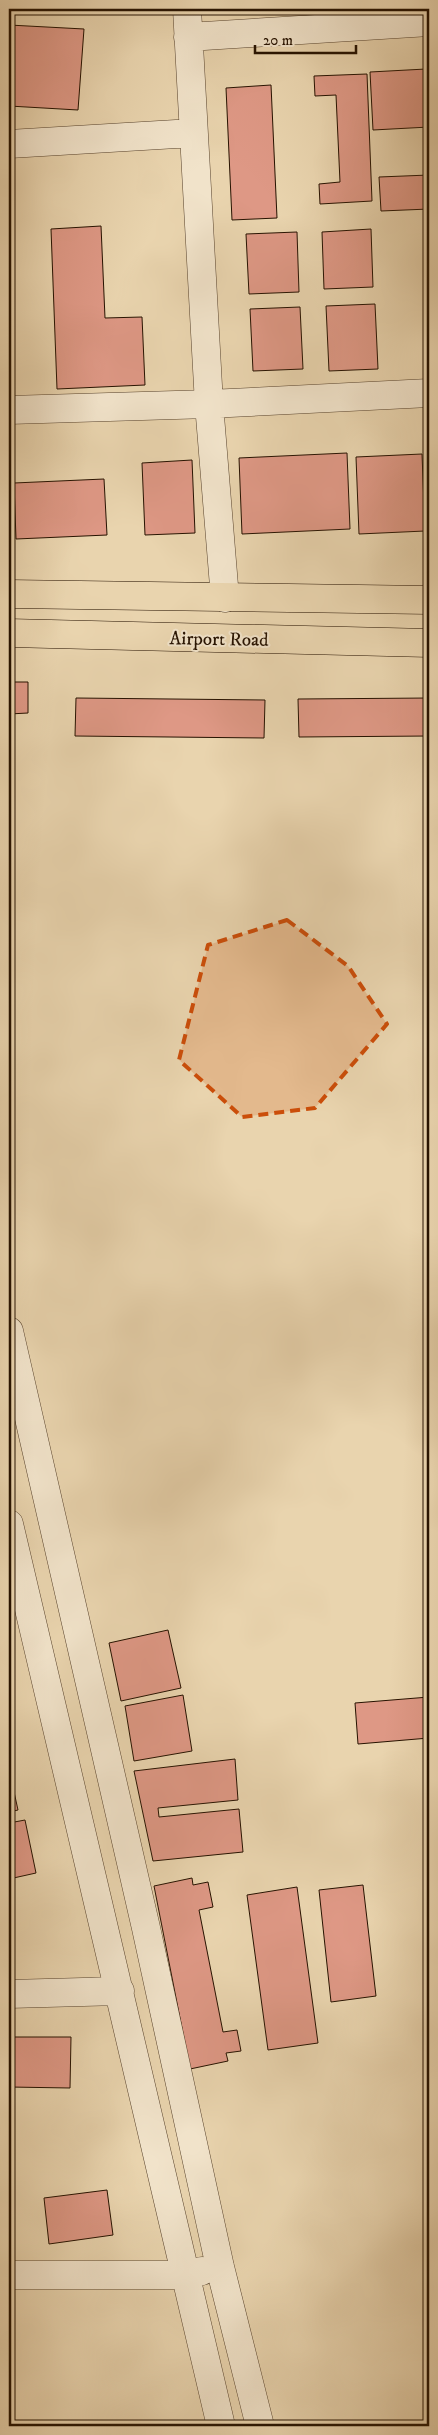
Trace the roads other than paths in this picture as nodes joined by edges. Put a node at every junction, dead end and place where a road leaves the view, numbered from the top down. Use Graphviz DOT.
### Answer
graph roads {
  1 [pos="187,9"];
  2 [pos="429,22"];
  3 [pos="188,37"];
  4 [pos="193,133"];
  5 [pos="9,144"];
  6 [pos="429,393"];
  7 [pos="209,404"];
  8 [pos="9,410"];
  9 [pos="9,594"];
  10 [pos="225,598"];
  11 [pos="429,600"];
  12 [pos="9,633"];
  13 [pos="429,643"];
  14 [pos="9,1331"];
  15 [pos="13,1369"];
  16 [pos="9,1524"];
  17 [pos="120,1992"];
  18 [pos="9,1994"];
  19 [pos="220,2267"];
  20 [pos="185,2275"];
  21 [pos="9,2276"];
  22 [pos="221,2426"];
  23 [pos="260,2426"];
  1 -- 3 [label="street"];
  2 -- 3 [label="street"];
  3 -- 4 [label="street"];
  4 -- 5 [label="street"];
  4 -- 7 [label="street"];
  6 -- 7 [label="street"];
  7 -- 8 [label="street"];
  7 -- 10 [label="street"];
  9 -- 10 [label="main road"];
  10 -- 11 [label="main road"];
  12 -- 13 [label="main road, Airport Road"];
  14 -- 15 [label="street"];
  15 -- 19 [label="street"];
  16 -- 17 [label="street"];
  17 -- 18 [label="street"];
  17 -- 20 [label="street"];
  19 -- 20 [label="street"];
  19 -- 23 [label="street"];
  20 -- 21 [label="street"];
  20 -- 22 [label="street"];
}
